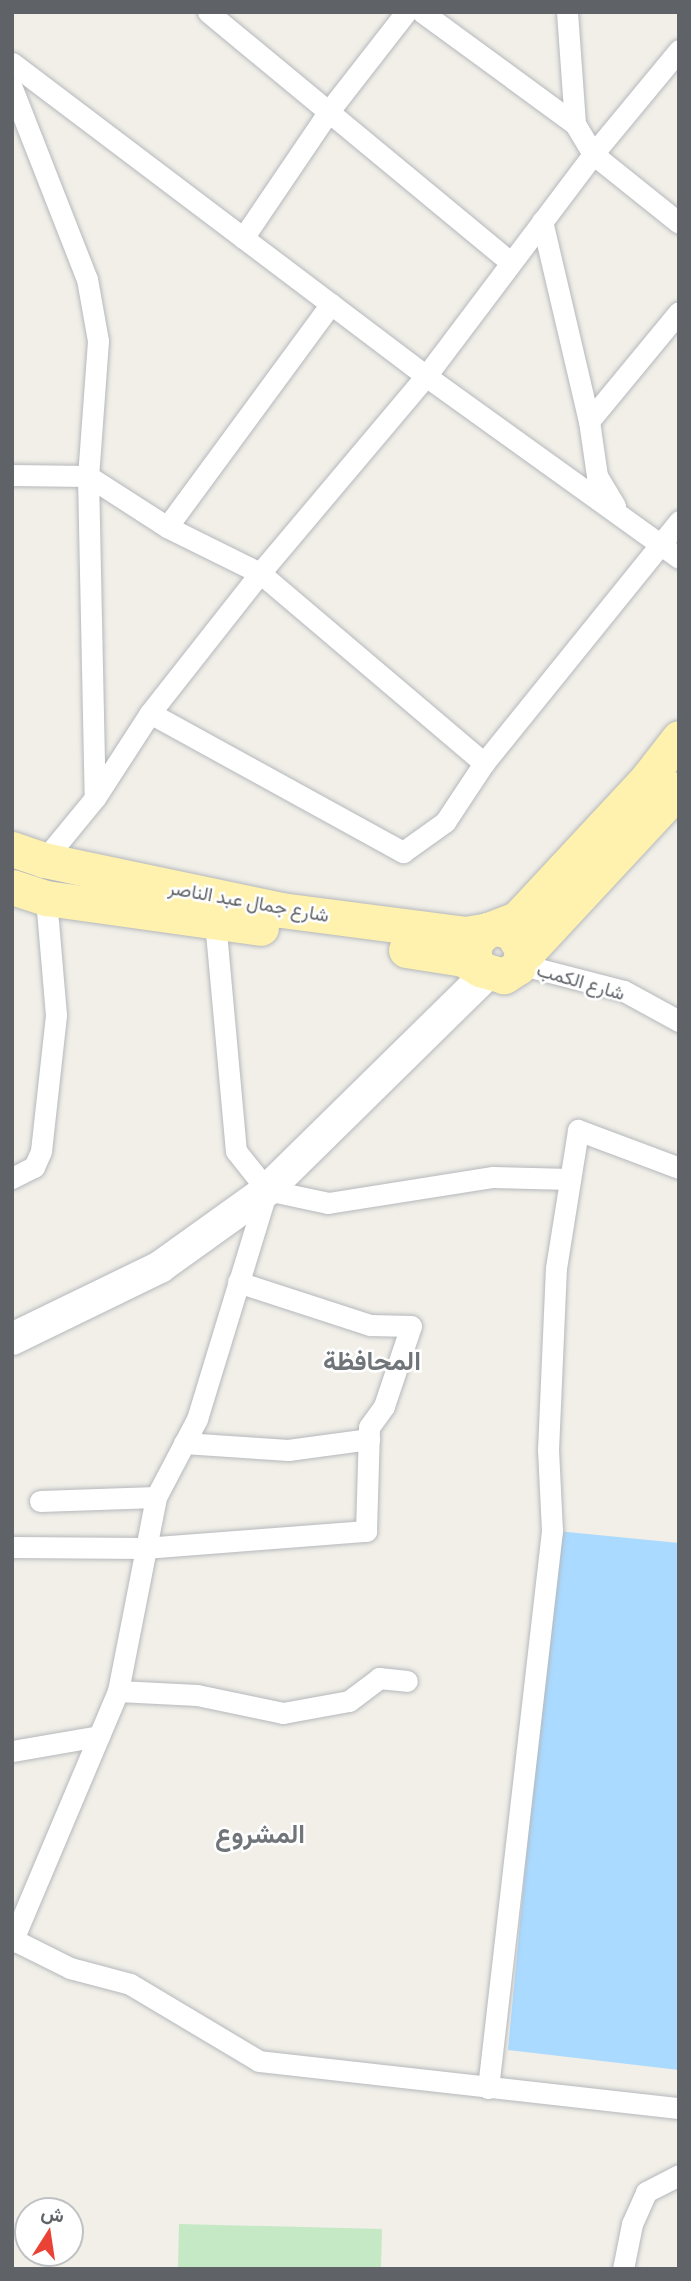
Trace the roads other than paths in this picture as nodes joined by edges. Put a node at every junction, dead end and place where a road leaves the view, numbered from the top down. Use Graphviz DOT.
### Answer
graph roads {
  1 [pos="208,12"];
  2 [pos="406,12"];
  3 [pos="422,12"];
  4 [pos="571,18"];
  5 [pos="679,50"];
  6 [pos="12,63"];
  7 [pos="12,88"];
  8 [pos="330,111"];
  9 [pos="575,124"];
  10 [pos="593,154"];
  11 [pos="542,221"];
  12 [pos="679,223"];
  13 [pos="243,238"];
  14 [pos="511,262"];
  15 [pos="331,304"];
  16 [pos="679,312"];
  17 [pos="426,376"];
  18 [pos="589,421"];
  19 [pos="12,475"];
  20 [pos="88,476"];
  21 [pos="621,515"];
  22 [pos="679,522"];
  23 [pos="167,527"];
  24 [pos="659,545"];
  25 [pos="679,558"];
  26 [pos="260,572"];
  27 [pos="150,713"];
  28 [pos="679,738"];
  29 [pos="484,763"];
  30 [pos="96,798"];
  31 [pos="672,808"];
  32 [pos="28,855"];
  33 [pos="12,887"];
  34 [pos="46,898"];
  35 [pos="215,921"];
  36 [pos="491,929"];
  37 [pos="502,967"];
  38 [pos="679,1021"];
  39 [pos="679,1168"];
  40 [pos="12,1178"];
  41 [pos="570,1179"];
  42 [pos="267,1190"];
  43 [pos="238,1282"];
  44 [pos="12,1339"];
  45 [pos="369,1439"];
  46 [pos="184,1443"];
  47 [pos="156,1497"];
  48 [pos="40,1501"];
  49 [pos="12,1547"];
  50 [pos="144,1548"];
  51 [pos="407,1681"];
  52 [pos="118,1691"];
  53 [pos="99,1736"];
  54 [pos="12,1751"];
  55 [pos="13,1941"];
  56 [pos="488,2088"];
  57 [pos="679,2108"];
  58 [pos="679,2175"];
  59 [pos="623,2269"];
  1 -- 8 [label="street"];
  2 -- 8 [label="street"];
  3 -- 9 [label="street"];
  4 -- 9 [label="street"];
  5 -- 10 [label="street"];
  6 -- 13 [label="street"];
  7 -- 20 [label="street"];
  8 -- 13 [label="street"];
  8 -- 14 [label="street"];
  9 -- 10 [label="street"];
  10 -- 11 [label="street"];
  10 -- 12 [label="street"];
  11 -- 14 [label="street"];
  11 -- 18 [label="street"];
  13 -- 15 [label="street"];
  14 -- 17 [label="street"];
  15 -- 17 [label="street"];
  15 -- 23 [label="street"];
  16 -- 18 [label="street"];
  17 -- 21 [label="street"];
  17 -- 26 [label="street"];
  18 -- 21 [label="street"];
  19 -- 20 [label="street"];
  20 -- 23 [label="street"];
  20 -- 30 [label="street"];
  21 -- 24 [label="street"];
  22 -- 24 [label="street"];
  23 -- 26 [label="street"];
  24 -- 25 [label="street"];
  24 -- 29 [label="street"];
  26 -- 27 [label="street"];
  26 -- 29 [label="street"];
  27 -- 29 [label="street"];
  27 -- 30 [label="street"];
  28 -- 36 [label="main road"];
  30 -- 32 [label="street"];
  31 -- 37 [label="main road"];
  32 -- 36 [label="main road, شارع جمال عبد الناصر"];
  33 -- 34 [label="main road, شارع جمال عبد الناصر"];
  34 -- 35 [label="main road, شارع جمال عبد الناصر"];
  34 -- 40 [label="street"];
  35 -- 37 [label="main road, شارع جمال عبد الناصر"];
  35 -- 42 [label="street"];
  36 -- 37 [label="main road"];
  37 -- 38 [label="street, شارع الكمب"];
  37 -- 42 [label="main road"];
  39 -- 41 [label="street"];
  41 -- 42 [label="street"];
  41 -- 56 [label="street"];
  42 -- 43 [label="street"];
  42 -- 44 [label="main road"];
  43 -- 45 [label="street"];
  43 -- 46 [label="street"];
  45 -- 46 [label="street"];
  45 -- 50 [label="street"];
  46 -- 47 [label="street"];
  47 -- 48 [label="street"];
  47 -- 50 [label="street"];
  49 -- 50 [label="street"];
  50 -- 52 [label="street"];
  51 -- 52 [label="street"];
  52 -- 53 [label="street"];
  53 -- 54 [label="street"];
  53 -- 55 [label="street"];
  55 -- 56 [label="street"];
  56 -- 57 [label="street"];
  58 -- 59 [label="street"];
}
